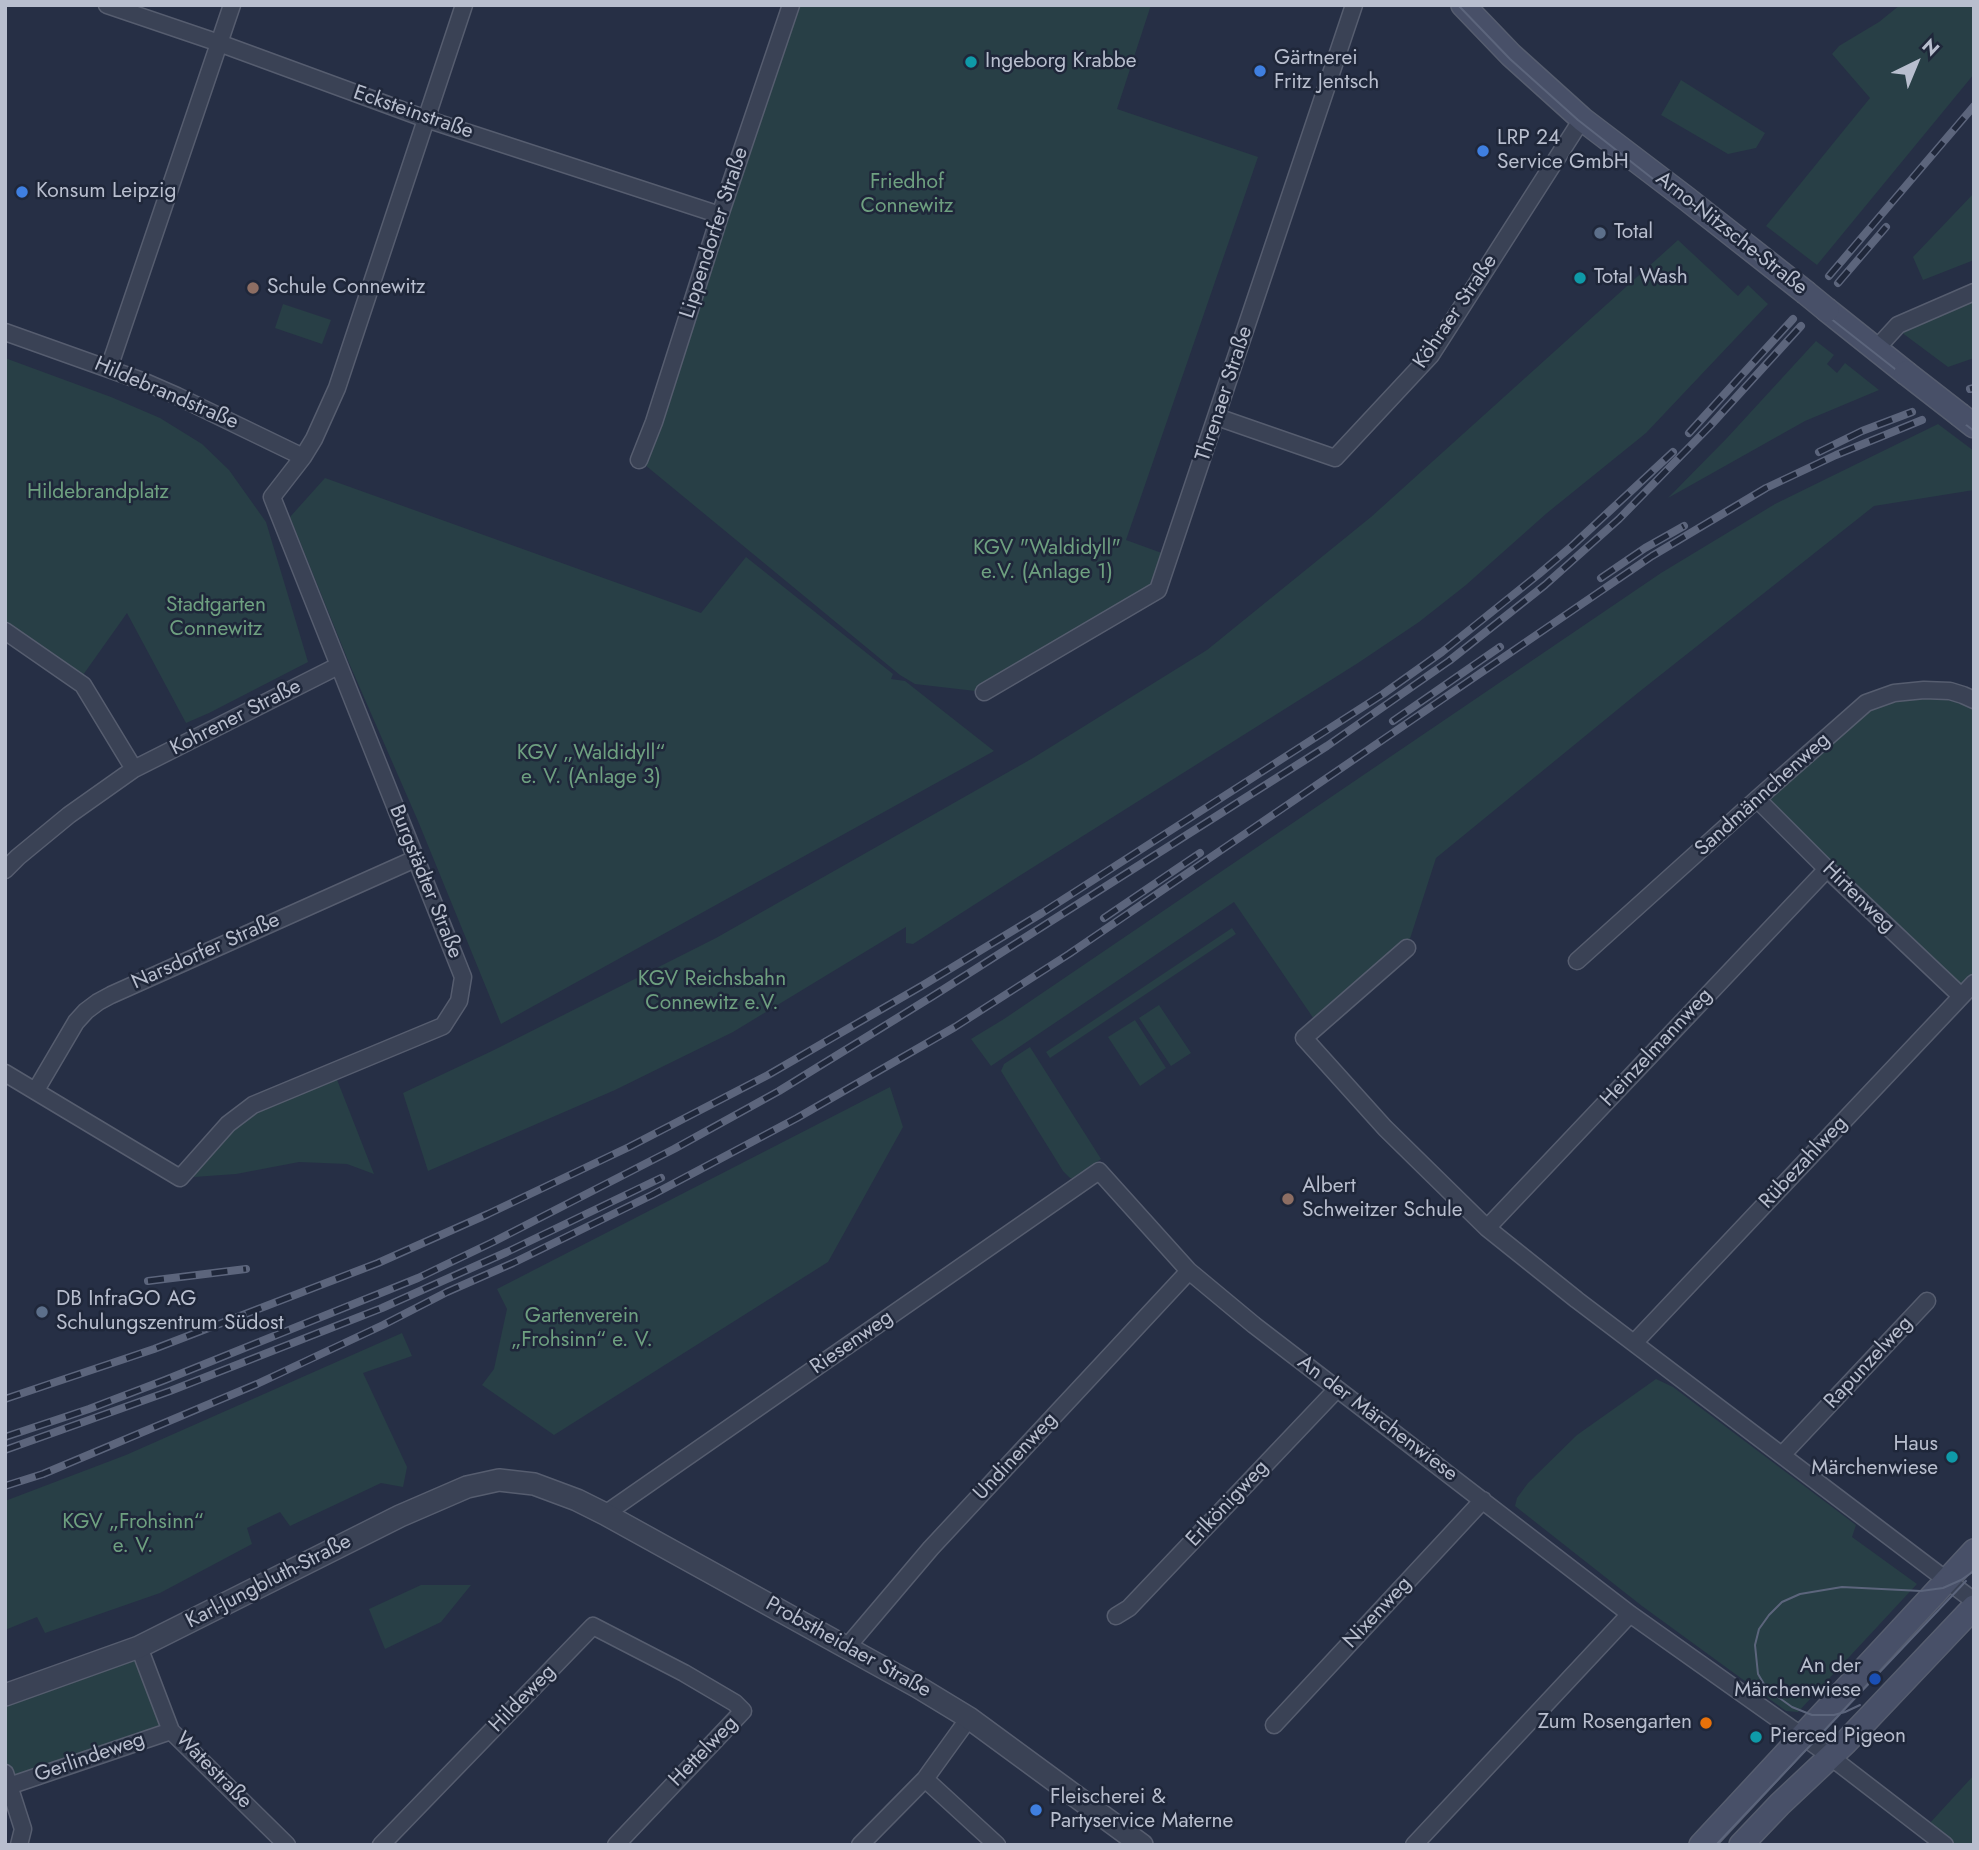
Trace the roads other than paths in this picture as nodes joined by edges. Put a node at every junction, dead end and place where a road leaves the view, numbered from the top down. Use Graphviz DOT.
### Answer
graph roads {
  1 [pos="107,5"];
  2 [pos="232,5"];
  3 [pos="464,5"];
  4 [pos="791,5"];
  5 [pos="1354,5"];
  6 [pos="1463,5"];
  7 [pos="219,43"];
  8 [pos="426,118"];
  9 [pos="1582,119"];
  10 [pos="720,215"];
  11 [pos="1974,292"];
  12 [pos="5,332"];
  13 [pos="1876,349"];
  14 [pos="109,368"];
  15 [pos="1217,417"];
  16 [pos="1967,421"];
  17 [pos="303,457"];
  18 [pos="639,460"];
  19 [pos="5,631"];
  20 [pos="338,666"];
  21 [pos="984,692"];
  22 [pos="1974,700"];
  23 [pos="134,769"];
  24 [pos="1757,799"];
  25 [pos="415,859"];
  26 [pos="1827,869"];
  27 [pos="5,870"];
  28 [pos="1408,948"];
  29 [pos="1577,961"];
  30 [pos="1974,983"];
  31 [pos="1961,996"];
  32 [pos="5,1073"];
  33 [pos="36,1090"];
  34 [pos="1099,1171"];
  35 [pos="1487,1228"];
  36 [pos="1189,1271"];
  37 [pos="1927,1301"];
  38 [pos="1634,1343"];
  39 [pos="1336,1389"];
  40 [pos="1782,1455"];
  41 [pos="534,1484"];
  42 [pos="1483,1500"];
  43 [pos="605,1514"];
  44 [pos="1974,1551"];
  45 [pos="1946,1580"];
  46 [pos="1974,1601"];
  47 [pos="1974,1607"];
  48 [pos="1630,1614"];
  49 [pos="1116,1616"];
  50 [pos="139,1647"];
  51 [pos="847,1647"];
  52 [pos="684,1673"];
  53 [pos="5,1695"];
  54 [pos="969,1718"];
  55 [pos="1274,1725"];
  56 [pos="171,1731"];
  57 [pos="1803,1737"];
  58 [pos="1830,1756"];
  59 [pos="925,1779"];
  60 [pos="7,1780"];
  61 [pos="19,1845"];
  62 [pos="287,1845"];
  63 [pos="381,1845"];
  64 [pos="616,1845"];
  65 [pos="860,1845"];
  66 [pos="997,1845"];
  67 [pos="1142,1845"];
  68 [pos="1414,1845"];
  69 [pos="1702,1845"];
  70 [pos="1741,1845"];
  71 [pos="1945,1845"];
  1 -- 7 [label="street, Ecksteinstraße"];
  2 -- 7 [label="street"];
  3 -- 8 [label="street"];
  4 -- 10 [label="street, Lippendorfer Straße"];
  5 -- 15 [label="street, Threnaer Straße"];
  6 -- 9 [label="main road, Arno-Nitzsche-Straße"];
  7 -- 8 [label="street, Ecksteinstraße"];
  7 -- 14 [label="street"];
  8 -- 10 [label="street, Ecksteinstraße"];
  8 -- 17 [label="street"];
  9 -- 13 [label="main road, Arno-Nitzsche-Straße, bridge"];
  9 -- 15 [label="street, Köhraer Straße"];
  10 -- 18 [label="street, Lippendorfer Straße"];
  11 -- 13 [label="street"];
  12 -- 14 [label="street, Hildebrandstraße"];
  13 -- 16 [label="main road, Arno-Nitzsche-Straße, bridge"];
  14 -- 17 [label="street, Hildebrandstraße"];
  15 -- 21 [label="street, Threnaer Straße"];
  17 -- 20 [label="street, Burgstädter Straße"];
  19 -- 23 [label="street"];
  20 -- 23 [label="street, Kohrener Straße"];
  20 -- 25 [label="street, Burgstädter Straße"];
  22 -- 24 [label="street, Sandmännchenweg"];
  23 -- 27 [label="street, Kohrener Straße"];
  24 -- 26 [label="street, Hirtenweg"];
  24 -- 29 [label="street, Sandmännchenweg"];
  25 -- 33 [label="street, Narsdorfer Straße"];
  25 -- 33 [label="street, Burgstädter Straße"];
  26 -- 31 [label="street, Hirtenweg"];
  26 -- 35 [label="street, Heinzelmannweg"];
  28 -- 35 [label="street"];
  30 -- 31 [label="street, Rübezahlweg"];
  31 -- 38 [label="street, Rübezahlweg"];
  32 -- 33 [label="street"];
  34 -- 36 [label="street, An der Märchenwiese"];
  34 -- 43 [label="street, Riesenweg"];
  35 -- 38 [label="street"];
  36 -- 39 [label="street, An der Märchenwiese"];
  36 -- 51 [label="street, Undinenweg"];
  37 -- 40 [label="street, Rapunzelweg"];
  38 -- 40 [label="street"];
  39 -- 42 [label="street, An der Märchenwiese"];
  39 -- 49 [label="street, Erlkönigweg"];
  40 -- 45 [label="street"];
  41 -- 43 [label="street, Probstheidaer Straße"];
  41 -- 50 [label="street, Karl-Jungbluth-Straße"];
  42 -- 48 [label="street, An der Märchenwiese"];
  42 -- 55 [label="street, Nixenweg"];
  43 -- 51 [label="street, Probstheidaer Straße"];
  44 -- 45 [label="main road"];
  45 -- 46 [label="street"];
  45 -- 57 [label="main road"];
  47 -- 58 [label="main road"];
  48 -- 57 [label="street, An der Märchenwiese"];
  48 -- 68 [label="street"];
  50 -- 53 [label="street, Karl-Jungbluth-Straße"];
  50 -- 56 [label="street, Watestraße"];
  51 -- 54 [label="street, Probstheidaer Straße"];
  52 -- 63 [label="street, Hildeweg"];
  52 -- 64 [label="street, Hettelweg"];
  54 -- 59 [label="street"];
  54 -- 67 [label="street, Probstheidaer Straße"];
  56 -- 60 [label="street, Gerlindeweg"];
  56 -- 62 [label="street, Watestraße"];
  57 -- 58 [label="street, An der Märchenwiese"];
  57 -- 69 [label="main road"];
  58 -- 70 [label="main road"];
  58 -- 71 [label="street, An der Märchenwiese"];
  59 -- 65 [label="street"];
  59 -- 66 [label="street"];
  60 -- 61 [label="street"];
}
